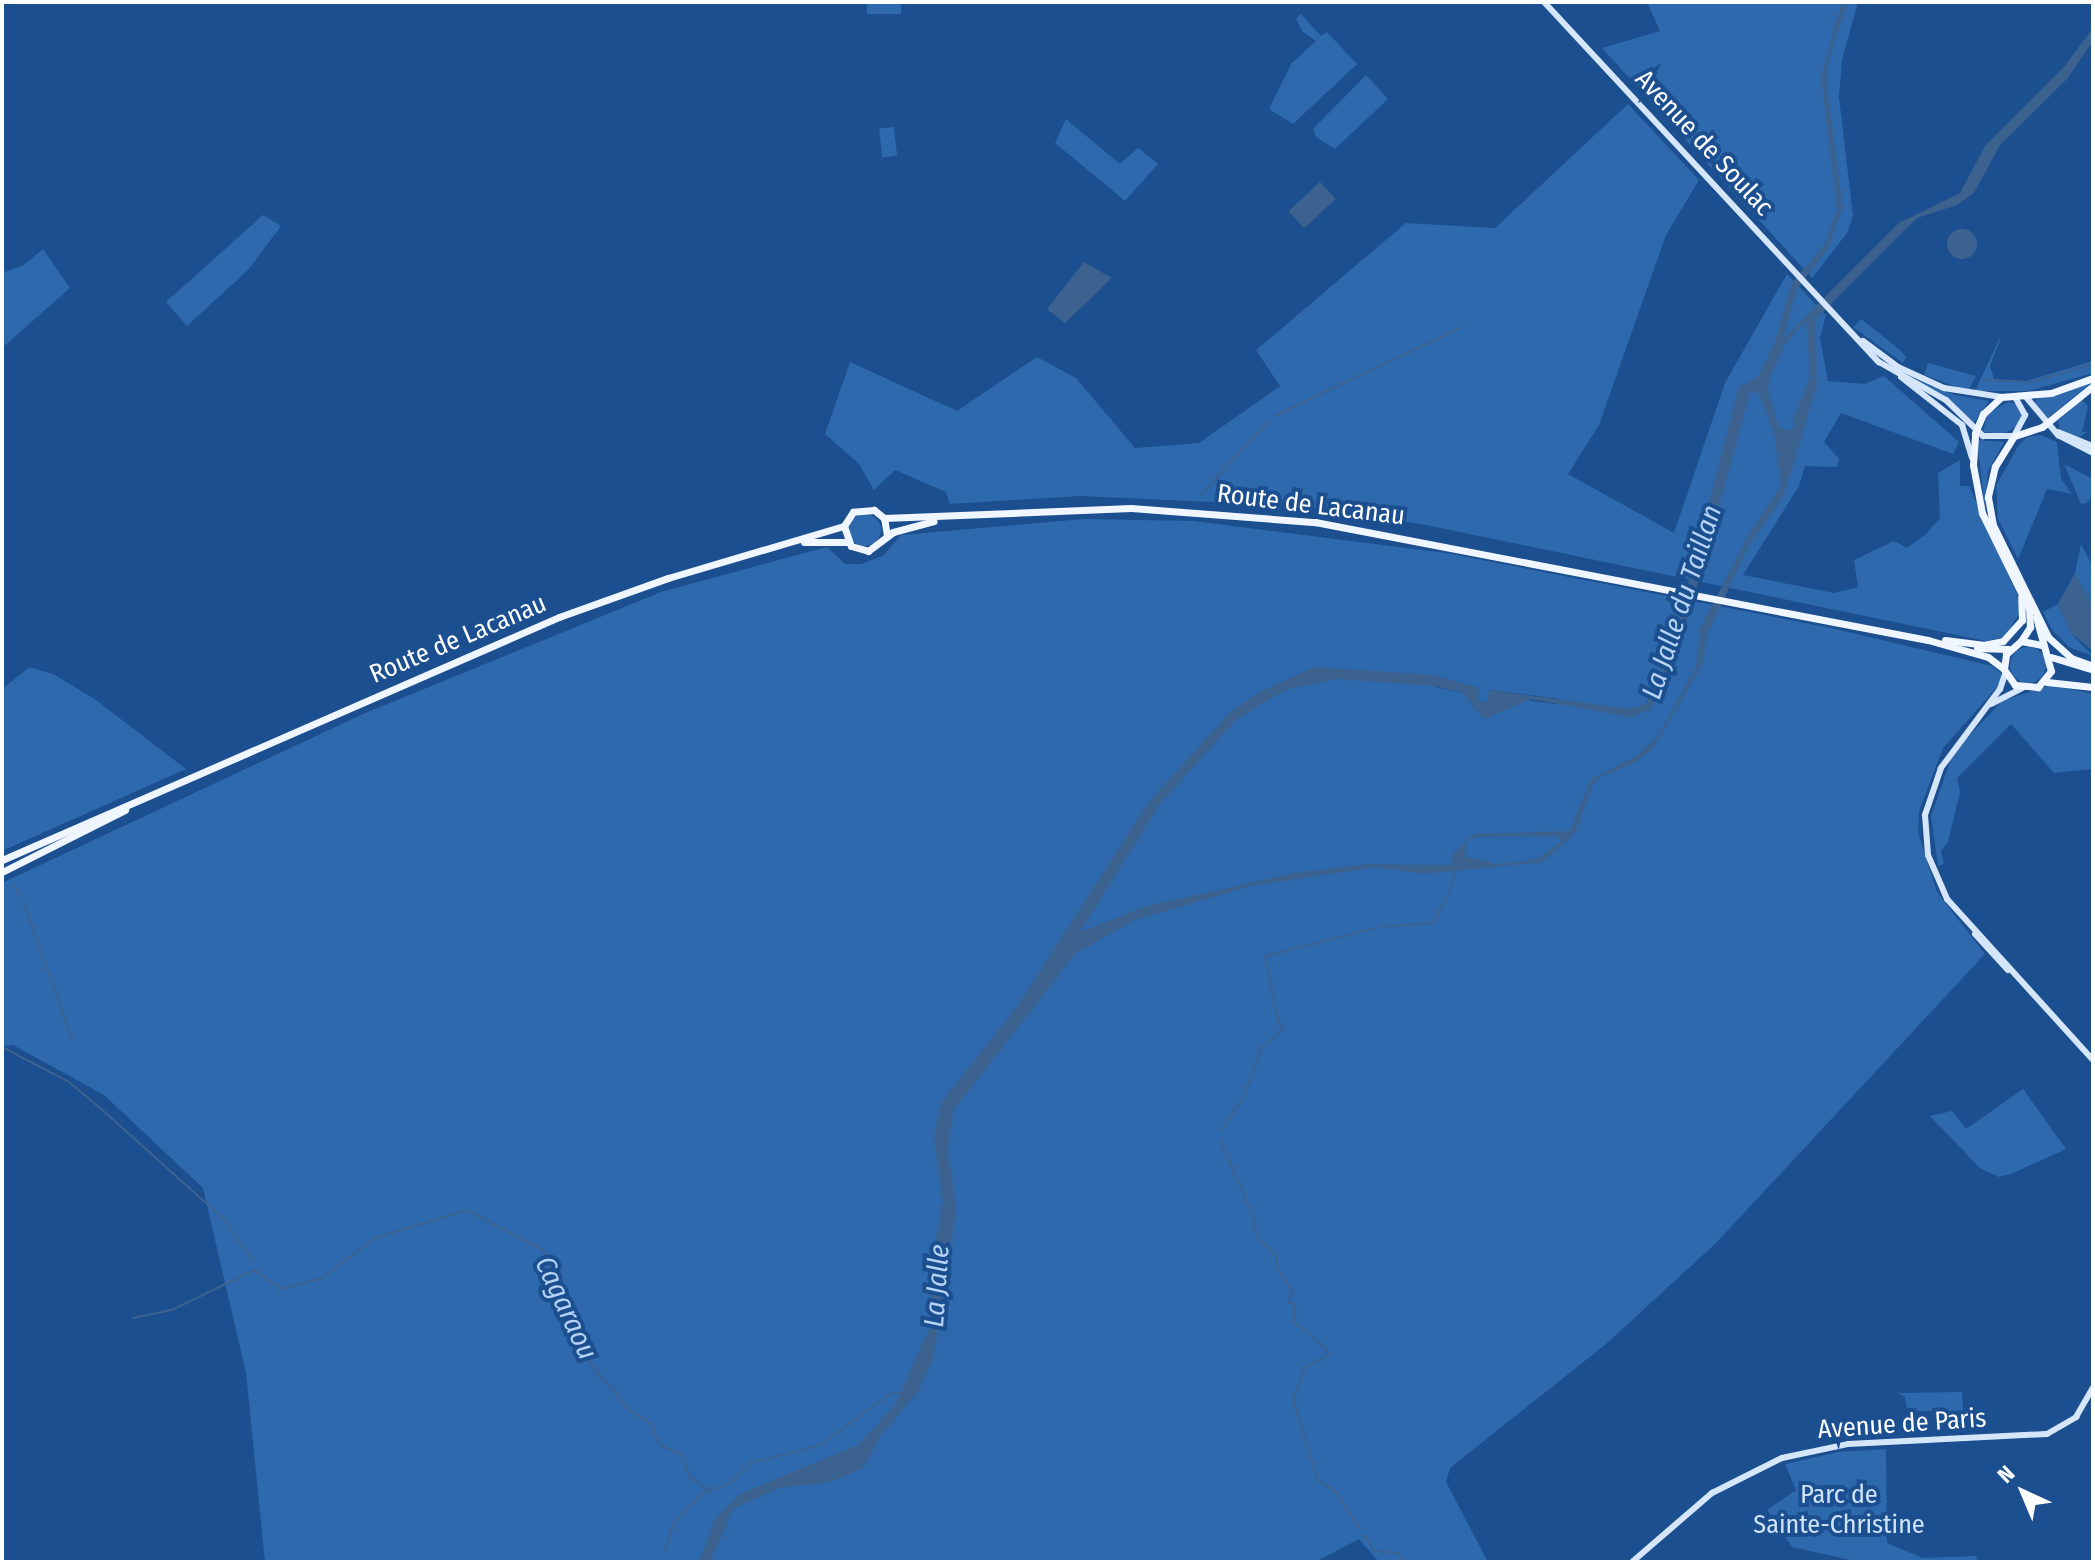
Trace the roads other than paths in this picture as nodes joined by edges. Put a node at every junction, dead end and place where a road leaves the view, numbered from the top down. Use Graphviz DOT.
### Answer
graph roads {
  1 [pos="1544,2"];
  2 [pos="1851,331"];
  3 [pos="1895,372"];
  4 [pos="2093,378"];
  5 [pos="2093,386"];
  6 [pos="2001,397"];
  7 [pos="2015,397"];
  8 [pos="2026,397"];
  9 [pos="2046,425"];
  10 [pos="1976,430"];
  11 [pos="2055,431"];
  12 [pos="2014,436"];
  13 [pos="2093,446"];
  14 [pos="2093,453"];
  15 [pos="1973,465"];
  16 [pos="884,518"];
  17 [pos="937,520"];
  18 [pos="844,526"];
  19 [pos="887,536"];
  20 [pos="848,542"];
  21 [pos="790,543"];
  22 [pos="2011,572"];
  23 [pos="2029,592"];
  24 [pos="1928,640"];
  25 [pos="1945,640"];
  26 [pos="2021,641"];
  27 [pos="2042,645"];
  28 [pos="2010,648"];
  29 [pos="2051,657"];
  30 [pos="2093,668"];
  31 [pos="2004,672"];
  32 [pos="2044,683"];
  33 [pos="2093,687"];
  34 [pos="2022,688"];
  35 [pos="1988,706"];
  36 [pos="150,796"];
  37 [pos="2,860"];
  38 [pos="2,872"];
  39 [pos="2093,1060"];
  40 [pos="2093,1388"];
  41 [pos="1632,1562"];
  1 -- 2 [label="street, Avenue de Soulac"];
  2 -- 3 [label="street"];
  2 -- 6 [label="street"];
  3 -- 10 [label="street"];
  3 -- 15 [label="street"];
  4 -- 8 [label="main road"];
  5 -- 9 [label="main road"];
  6 -- 7 [label="main road"];
  6 -- 10 [label="main road"];
  7 -- 8 [label="main road"];
  7 -- 12 [label="street"];
  8 -- 9 [label="street"];
  9 -- 11 [label="street"];
  9 -- 12 [label="main road"];
  10 -- 12 [label="street"];
  10 -- 15 [label="main road"];
  11 -- 13 [label="street"];
  11 -- 14 [label="street"];
  12 -- 23 [label="main road"];
  15 -- 22 [label="main road"];
  16 -- 17 [label="main road"];
  16 -- 18 [label="main road"];
  16 -- 19 [label="main road"];
  17 -- 19 [label="main road"];
  17 -- 24 [label="main road, Route de Lacanau"];
  18 -- 20 [label="main road"];
  18 -- 21 [label="main road"];
  19 -- 20 [label="main road"];
  20 -- 21 [label="main road"];
  21 -- 36 [label="main road, Route de Lacanau"];
  22 -- 25 [label="main road"];
  22 -- 26 [label="main road"];
  23 -- 27 [label="main road"];
  23 -- 30 [label="main road"];
  24 -- 25 [label="main road"];
  24 -- 31 [label="main road"];
  25 -- 28 [label="main road"];
  26 -- 27 [label="main road"];
  26 -- 28 [label="main road"];
  27 -- 29 [label="main road"];
  28 -- 31 [label="main road"];
  29 -- 30 [label="main road"];
  29 -- 32 [label="main road"];
  31 -- 34 [label="main road"];
  31 -- 35 [label="street"];
  32 -- 33 [label="main road"];
  32 -- 34 [label="main road"];
  34 -- 35 [label="street"];
  35 -- 39 [label="street"];
  36 -- 37 [label="main road, Route de Lacanau"];
  36 -- 38 [label="main road, Route de Lacanau"];
  40 -- 41 [label="street, Avenue de Paris"];
}
